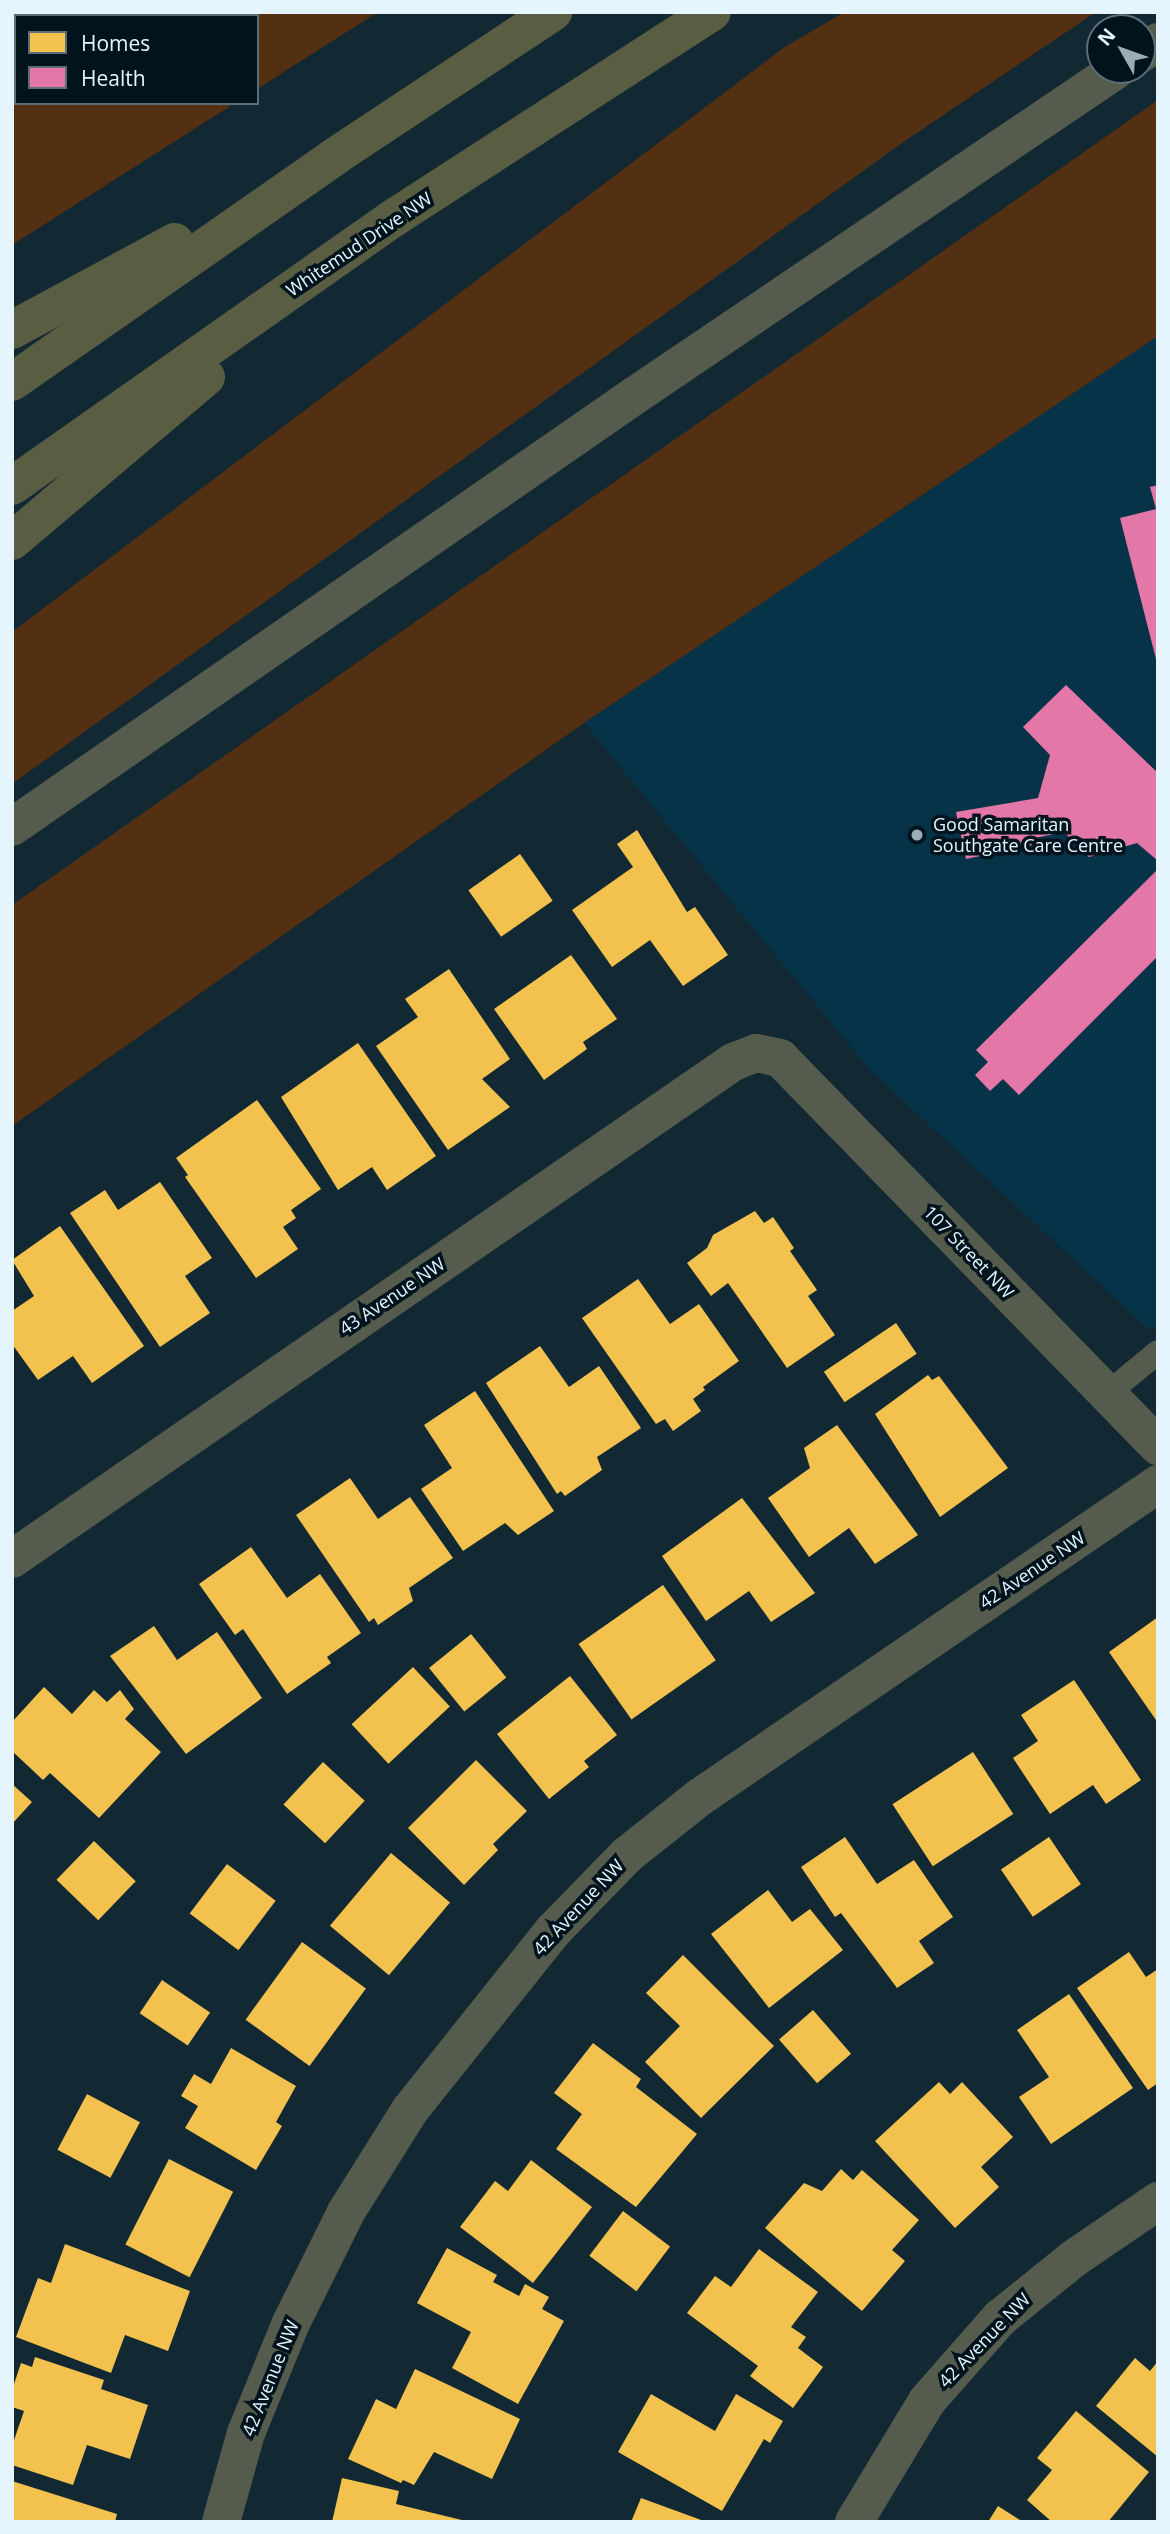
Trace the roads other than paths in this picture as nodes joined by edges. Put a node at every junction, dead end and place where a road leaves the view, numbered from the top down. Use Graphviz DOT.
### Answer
graph roads {
  1 [pos="554,12"];
  2 [pos="712,12"];
  3 [pos="1095,84"];
  4 [pos="334,157"];
  5 [pos="392,219"];
  6 [pos="12,330"];
  7 [pos="12,382"];
  8 [pos="12,486"];
  9 [pos="12,541"];
  10 [pos="12,827"];
  11 [pos="780,1058"];
  12 [pos="1158,1352"];
  13 [pos="1107,1394"];
  14 [pos="1158,1446"];
  15 [pos="1158,1484"];
  16 [pos="12,1559"];
  17 [pos="1158,2201"];
  18 [pos="221,2522"];
  19 [pos="854,2522"];
  1 -- 4 [label="highway"];
  2 -- 5 [label="highway, Whitemud Drive NW"];
  3 -- 10 [label="street"];
  4 -- 6 [label="highway"];
  4 -- 7 [label="highway"];
  5 -- 8 [label="highway, Whitemud Drive NW"];
  5 -- 9 [label="highway"];
  11 -- 13 [label="street, 107 Street NW"];
  11 -- 16 [label="street, 43 Avenue NW"];
  12 -- 13 [label="lane"];
  13 -- 14 [label="street, 107 Street NW"];
  15 -- 18 [label="street, 42 Avenue NW"];
  17 -- 19 [label="street, 42 Avenue NW"];
}
